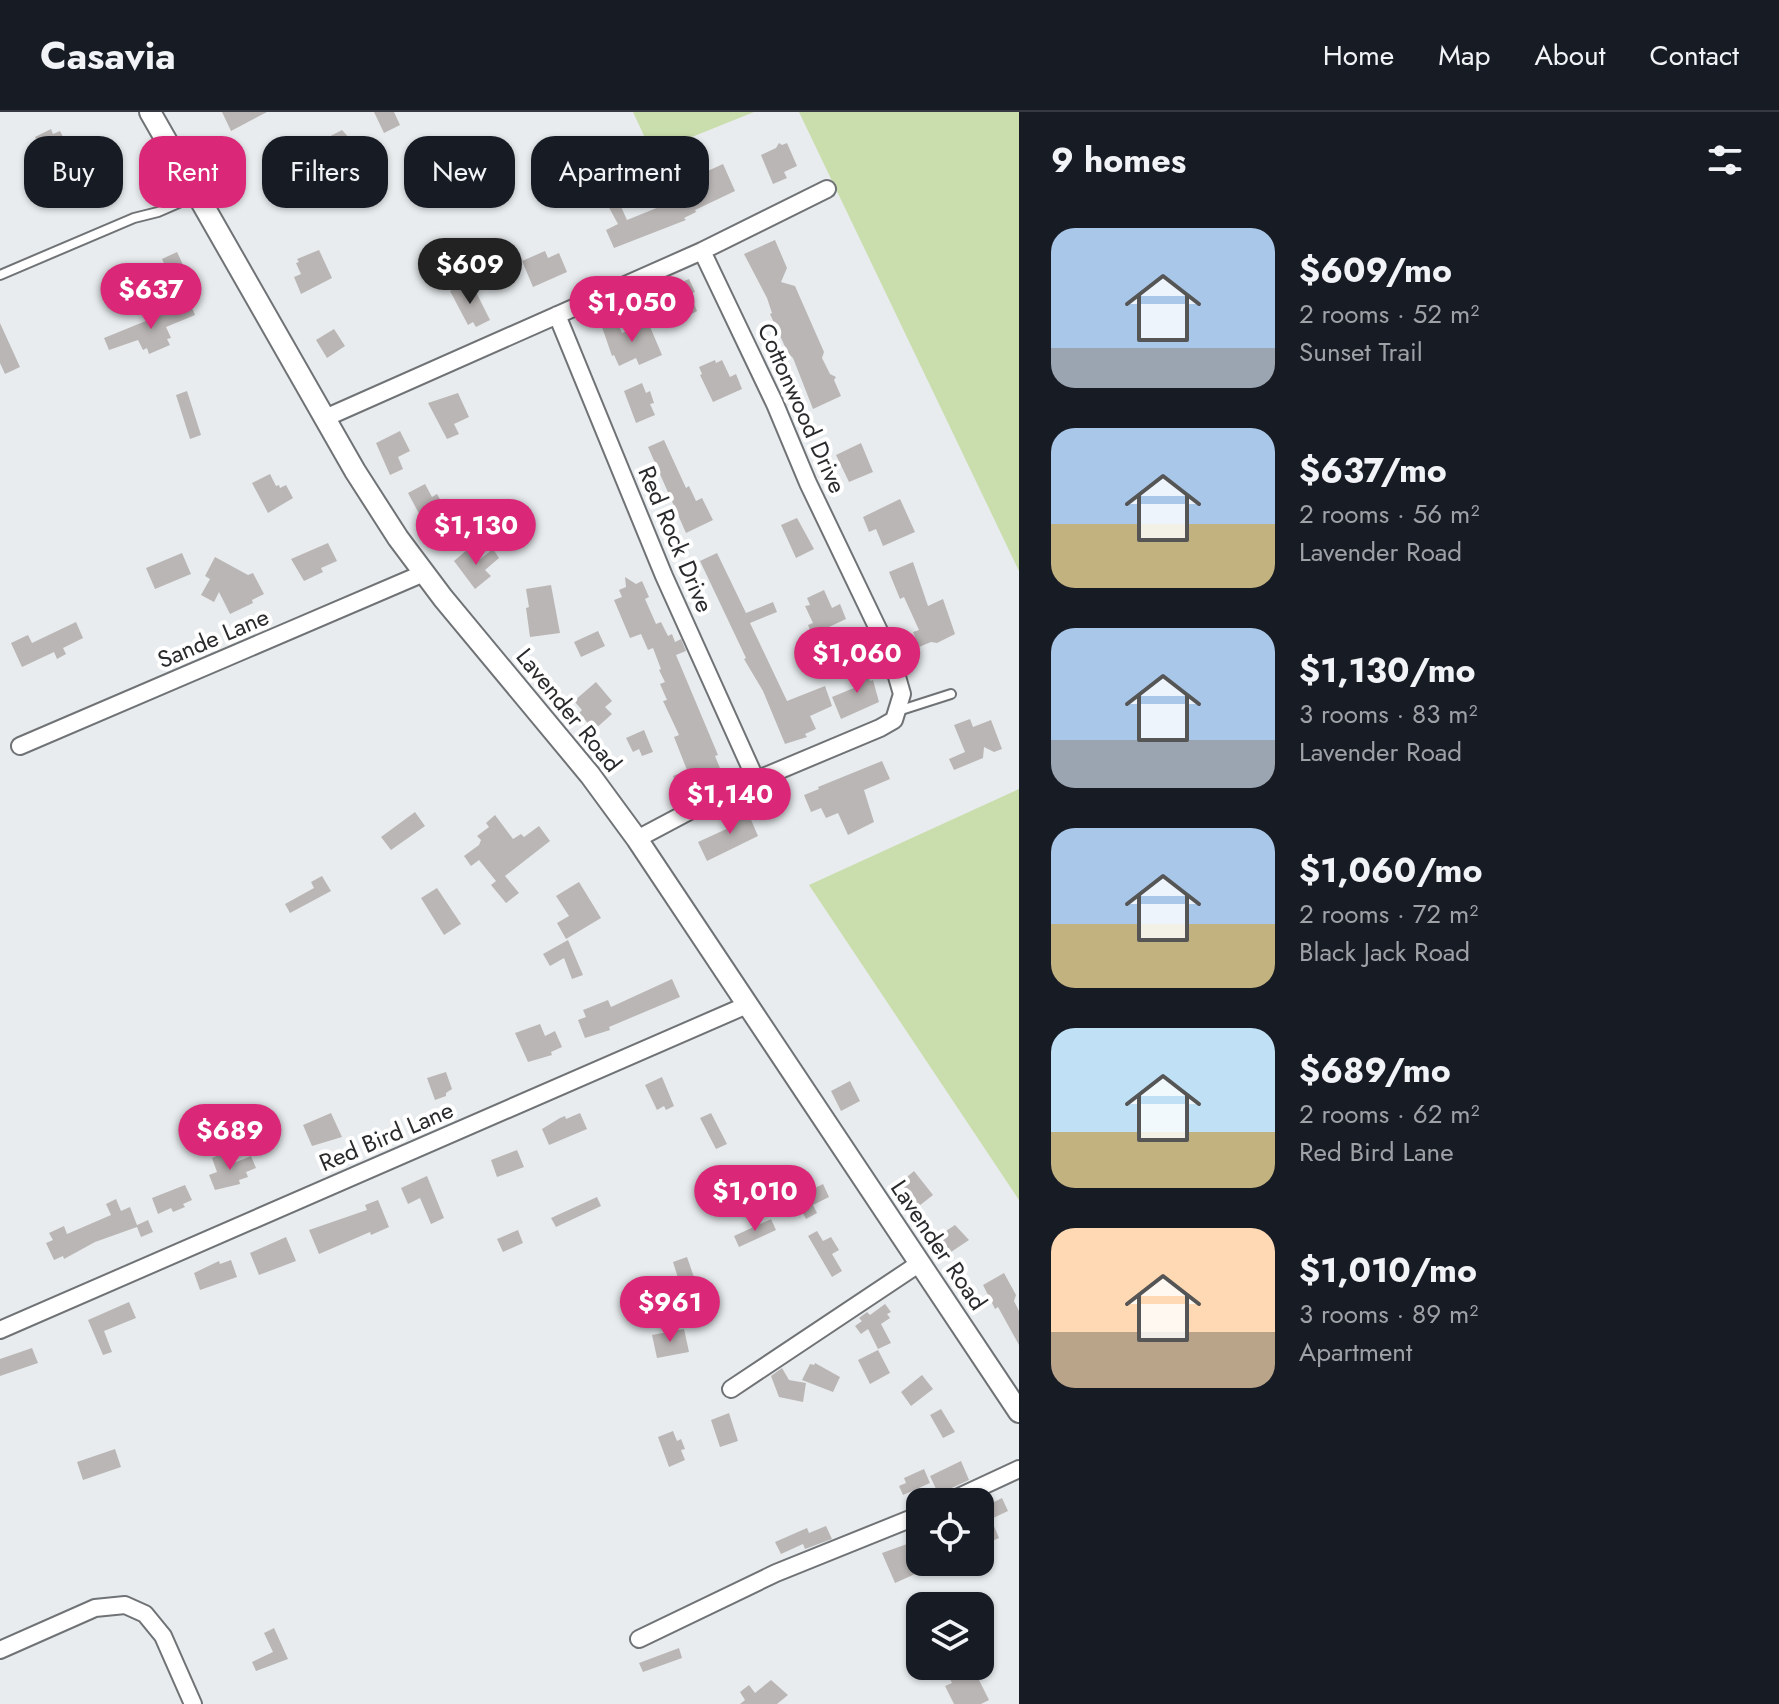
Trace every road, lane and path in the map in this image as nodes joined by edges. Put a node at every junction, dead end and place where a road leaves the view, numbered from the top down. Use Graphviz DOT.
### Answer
graph roads {
  1 [pos="150,112"];
  2 [pos="164,136"];
  3 [pos="827,189"];
  4 [pos="167,208"];
  5 [pos="204,208"];
  6 [pos="702,251"];
  7 [pos="0,275"];
  8 [pos="557,315"];
  9 [pos="325,418"];
  10 [pos="424,573"];
  11 [pos="951,694"];
  12 [pos="898,711"];
  13 [pos="20,746"];
  14 [pos="756,780"];
  15 [pos="637,839"];
  16 [pos="747,1005"];
  17 [pos="920,1263"];
  18 [pos="0,1330"];
  19 [pos="731,1389"];
  20 [pos="1019,1412"];
  21 [pos="1019,1469"];
  22 [pos="978,1488"];
  23 [pos="906,1521"];
  24 [pos="639,1639"];
  25 [pos="0,1650"];
  26 [pos="193,1704"];
  1 -- 2 [label="street, Lavender Road"];
  3 -- 6 [label="street"];
  4 -- 7 [label="lane"];
  5 -- 9 [label="street, Lavender Road"];
  6 -- 8 [label="street"];
  6 -- 12 [label="street, Cottonwood Drive"];
  8 -- 9 [label="street"];
  8 -- 14 [label="street, Red Rock Drive"];
  9 -- 10 [label="street, Lavender Road"];
  10 -- 13 [label="street, Sande Lane"];
  10 -- 15 [label="street, Lavender Road"];
  11 -- 12 [label="lane"];
  12 -- 14 [label="street"];
  14 -- 15 [label="street"];
  15 -- 16 [label="street, Lavender Road"];
  16 -- 17 [label="street, Lavender Road"];
  16 -- 18 [label="street, Red Bird Lane"];
  17 -- 19 [label="street"];
  17 -- 20 [label="street, Lavender Road"];
  21 -- 22 [label="street"];
  23 -- 24 [label="street"];
  25 -- 26 [label="street"];
}
